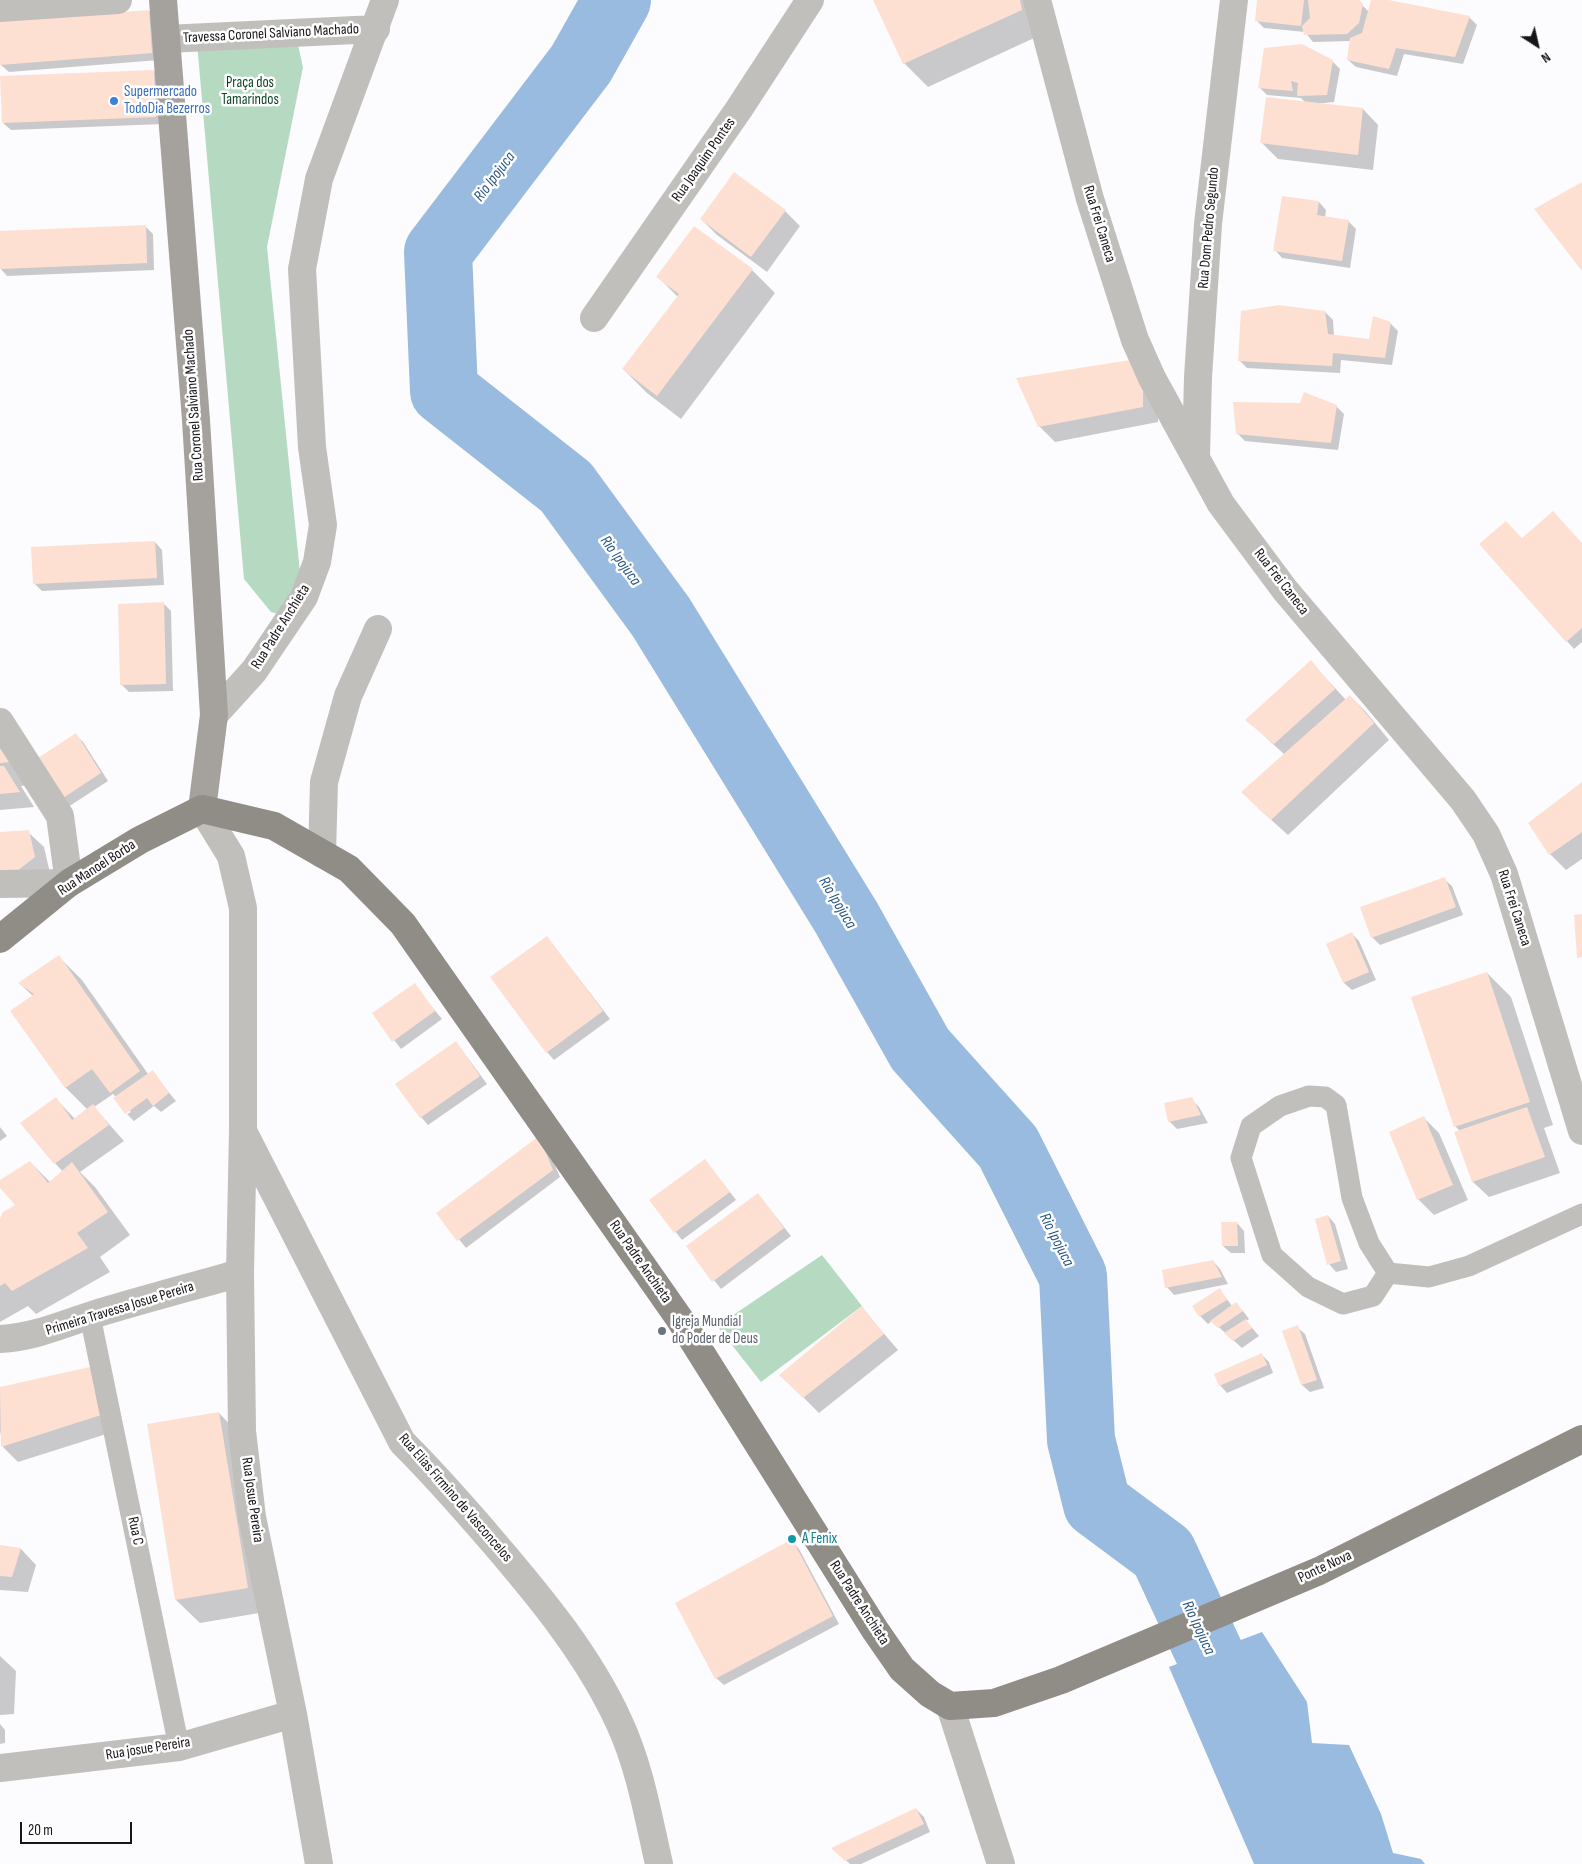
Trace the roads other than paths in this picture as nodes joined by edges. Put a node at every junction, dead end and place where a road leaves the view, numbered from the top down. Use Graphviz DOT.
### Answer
graph roads {
  1 [pos="118,0"];
  2 [pos="163,0"];
  3 [pos="385,0"];
  4 [pos="810,0"];
  5 [pos="1037,0"];
  6 [pos="1234,0"];
  7 [pos="0,8"];
  8 [pos="376,29"];
  9 [pos="166,39"];
  10 [pos="594,318"];
  11 [pos="1196,456"];
  12 [pos="378,630"];
  13 [pos="214,716"];
  14 [pos="0,722"];
  15 [pos="202,809"];
  16 [pos="322,854"];
  17 [pos="70,883"];
  18 [pos="0,884"];
  19 [pos="0,939"];
  20 [pos="1582,1130"];
  21 [pos="243,1131"];
  22 [pos="1582,1214"];
  23 [pos="240,1273"];
  24 [pos="1388,1273"];
  25 [pos="90,1316"];
  26 [pos="0,1339"];
  27 [pos="1582,1439"];
  28 [pos="950,1706"];
  29 [pos="292,1714"];
  30 [pos="179,1747"];
  31 [pos="0,1768"];
  32 [pos="319,1864"];
  33 [pos="659,1864"];
  34 [pos="1001,1864"];
  1 -- 7 [label="street"];
  2 -- 9 [label="main road, Rua Coronel Salviano Machado"];
  3 -- 8 [label="street"];
  4 -- 10 [label="street, Rua Joaquim Pontes"];
  5 -- 11 [label="street, Rua Frei Caneca"];
  6 -- 11 [label="street, Rua Dom Pedro Segundo"];
  8 -- 9 [label="street, Travessa Coronel Salviano Machado"];
  8 -- 13 [label="street, Rua Padre Anchieta"];
  9 -- 13 [label="main road, Rua Coronel Salviano Machado"];
  11 -- 20 [label="street, Rua Frei Caneca"];
  12 -- 16 [label="street"];
  13 -- 15 [label="main road, Rua Coronel Salviano Machado"];
  14 -- 17 [label="street"];
  15 -- 16 [label="main road, Rua Padre Anchieta"];
  15 -- 17 [label="main road, Rua Manoel Borba"];
  15 -- 21 [label="street, Rua Josue Pereira"];
  16 -- 28 [label="main road, Rua Padre Anchieta"];
  17 -- 18 [label="street"];
  17 -- 19 [label="main road, Rua Manoel Borba"];
  21 -- 23 [label="street, Rua Josue Pereira"];
  21 -- 33 [label="street, Rua Elias Firmino de Vasconcelos"];
  22 -- 24 [label="lane"];
  23 -- 25 [label="street, Primeira Travessa Josue Pereira"];
  23 -- 29 [label="street, Rua Josue Pereira"];
  24 -- 24 [label="lane"];
  25 -- 26 [label="street, Primeira Travessa Josue Pereira"];
  25 -- 30 [label="lane, Rua C"];
  27 -- 28 [label="main road, Ponte Nova"];
  28 -- 34 [label="street"];
  29 -- 30 [label="street, Rua josue Pereira"];
  29 -- 32 [label="street, Rua Josue Pereira"];
  30 -- 31 [label="street, Rua josue Pereira"];
}
